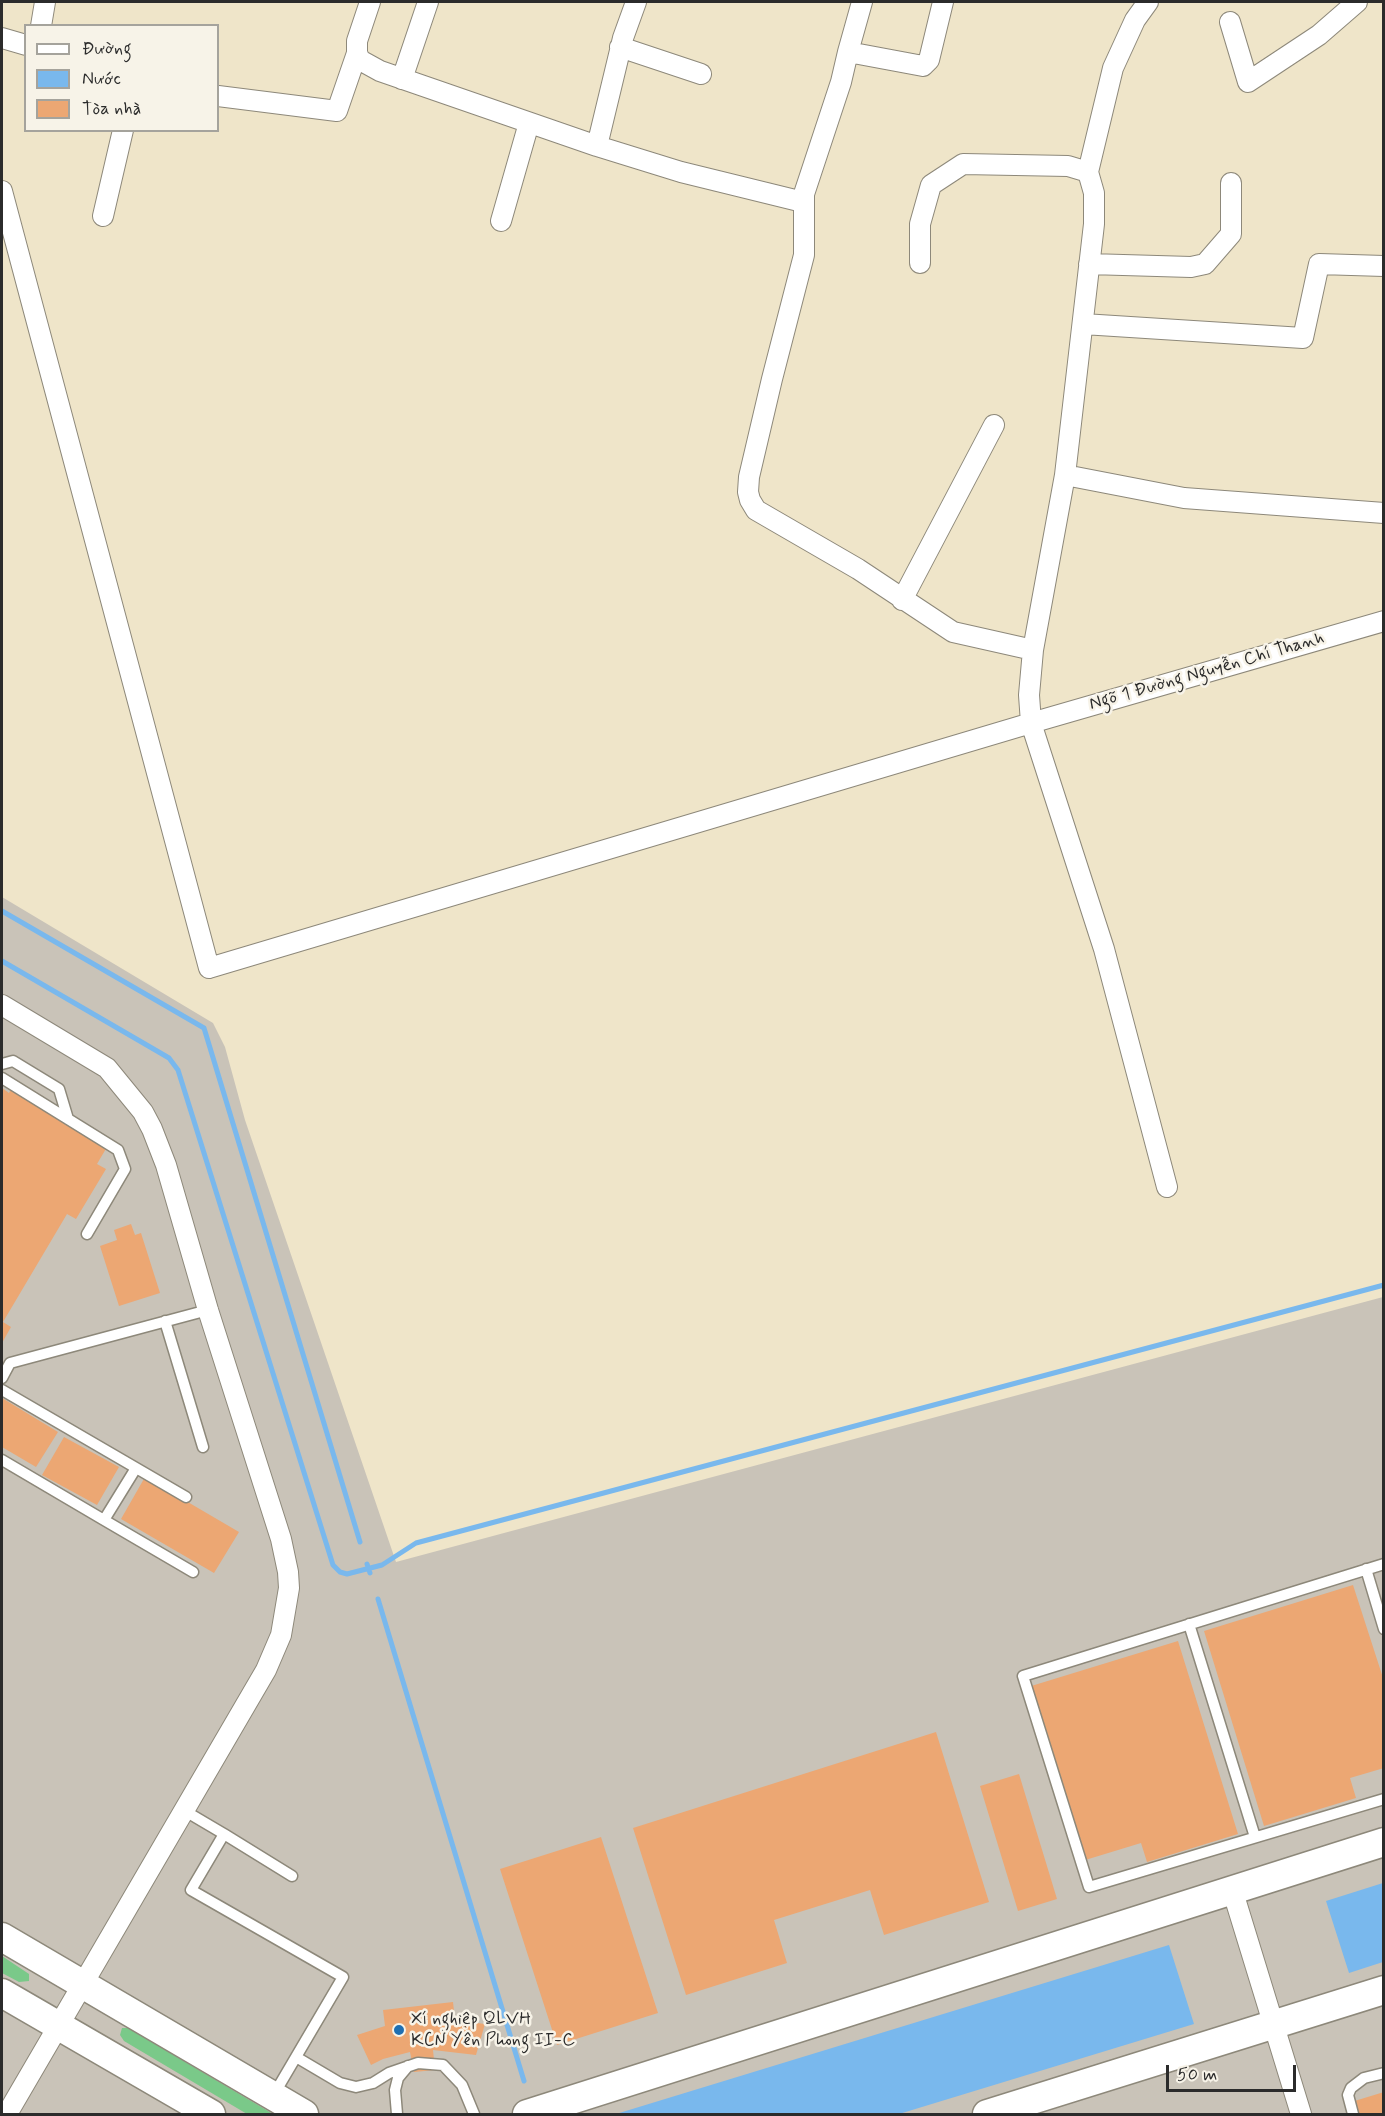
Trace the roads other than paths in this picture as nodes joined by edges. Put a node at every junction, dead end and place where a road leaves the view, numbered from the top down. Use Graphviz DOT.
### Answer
graph roads {
  1 [pos="45,2"];
  2 [pos="370,2"];
  3 [pos="428,2"];
  4 [pos="636,2"];
  5 [pos="862,2"];
  6 [pos="943,2"];
  7 [pos="1148,2"];
  8 [pos="1357,2"];
  9 [pos="1230,22"];
  10 [pos="41,24"];
  11 [pos="2,38"];
  12 [pos="24,44"];
  13 [pos="620,47"];
  14 [pos="848,52"];
  15 [pos="357,53"];
  16 [pos="701,74"];
  17 [pos="402,79"];
  18 [pos="219,96"];
  19 [pos="529,123"];
  20 [pos="123,132"];
  21 [pos="597,146"];
  22 [pos="1088,172"];
  23 [pos="1231,183"];
  24 [pos="2,191"];
  25 [pos="803,202"];
  26 [pos="103,216"];
  27 [pos="501,221"];
  28 [pos="920,263"];
  29 [pos="1089,264"];
  30 [pos="1383,266"];
  31 [pos="1083,324"];
  32 [pos="994,425"];
  33 [pos="1065,475"];
  34 [pos="1383,513"];
  35 [pos="902,600"];
  36 [pos="1383,621"];
  37 [pos="1034,650"];
  38 [pos="1035,733"];
  39 [pos="2,1005"];
  40 [pos="2,1064"];
  41 [pos="2,1078"];
  42 [pos="68,1119"];
  43 [pos="1167,1186"];
  44 [pos="87,1234"];
  45 [pos="208,1310"];
  46 [pos="165,1321"];
  47 [pos="2,1378"];
  48 [pos="2,1390"];
  49 [pos="203,1447"];
  50 [pos="2,1460"];
  51 [pos="136,1468"];
  52 [pos="186,1497"];
  53 [pos="104,1520"];
  54 [pos="1383,1564"];
  55 [pos="1366,1569"];
  56 [pos="193,1572"];
  57 [pos="1189,1624"];
  58 [pos="1383,1629"];
  59 [pos="1383,1799"];
  60 [pos="185,1811"];
  61 [pos="224,1834"];
  62 [pos="1255,1837"];
  63 [pos="1383,1842"];
  64 [pos="292,1876"];
  65 [pos="1232,1889"];
  66 [pos="2,1936"];
  67 [pos="84,1984"];
  68 [pos="1383,1990"];
  69 [pos="2,1993"];
  70 [pos="1273,2025"];
  71 [pos="59,2026"];
  72 [pos="296,2057"];
  73 [pos="408,2066"];
  74 [pos="1383,2073"];
  75 [pos="273,2096"];
  76 [pos="8,2115"];
  77 [pos="211,2115"];
  78 [pos="304,2115"];
  79 [pos="397,2115"];
  80 [pos="474,2115"];
  81 [pos="527,2115"];
  82 [pos="987,2115"];
  83 [pos="1301,2115"];
  84 [pos="1353,2115"];
  1 -- 10 [label="street"];
  2 -- 15 [label="street"];
  3 -- 17 [label="street"];
  4 -- 13 [label="street"];
  5 -- 14 [label="street"];
  6 -- 14 [label="street"];
  7 -- 22 [label="street"];
  8 -- 9 [label="street"];
  11 -- 12 [label="street"];
  13 -- 16 [label="street"];
  13 -- 21 [label="street"];
  14 -- 25 [label="street"];
  15 -- 17 [label="street"];
  15 -- 18 [label="street"];
  17 -- 19 [label="street"];
  19 -- 21 [label="street"];
  19 -- 27 [label="street"];
  20 -- 26 [label="street"];
  21 -- 25 [label="street"];
  22 -- 28 [label="street"];
  22 -- 29 [label="street"];
  23 -- 29 [label="street"];
  24 -- 38 [label="street, Ngõ 1 Đường Nguyễn Chí Thanh"];
  25 -- 35 [label="street"];
  29 -- 31 [label="street"];
  30 -- 31 [label="street"];
  31 -- 33 [label="street"];
  32 -- 35 [label="street"];
  33 -- 34 [label="street"];
  33 -- 37 [label="street"];
  35 -- 37 [label="street"];
  36 -- 38 [label="street, Ngõ 1 Đường Nguyễn Chí Thanh"];
  37 -- 38 [label="street"];
  38 -- 43 [label="street"];
  39 -- 45 [label="street"];
  40 -- 42 [label="lane"];
  41 -- 42 [label="lane"];
  42 -- 44 [label="lane"];
  45 -- 46 [label="lane"];
  45 -- 60 [label="street"];
  46 -- 47 [label="lane"];
  46 -- 49 [label="lane"];
  48 -- 51 [label="lane"];
  50 -- 53 [label="lane"];
  51 -- 52 [label="lane"];
  51 -- 53 [label="lane"];
  53 -- 56 [label="lane"];
  54 -- 55 [label="lane"];
  55 -- 57 [label="lane"];
  55 -- 58 [label="lane"];
  57 -- 62 [label="lane"];
  57 -- 62 [label="lane"];
  59 -- 62 [label="lane"];
  60 -- 61 [label="lane"];
  60 -- 67 [label="street"];
  61 -- 64 [label="lane"];
  61 -- 72 [label="lane"];
  63 -- 65 [label="street"];
  65 -- 70 [label="street"];
  65 -- 81 [label="street"];
  66 -- 67 [label="street"];
  67 -- 71 [label="street"];
  67 -- 75 [label="street"];
  68 -- 70 [label="street"];
  69 -- 71 [label="street"];
  70 -- 82 [label="street"];
  70 -- 83 [label="street"];
  71 -- 76 [label="street"];
  71 -- 77 [label="street"];
  72 -- 73 [label="lane"];
  72 -- 75 [label="lane"];
  73 -- 79 [label="lane"];
  73 -- 80 [label="lane"];
  74 -- 84 [label="lane"];
  75 -- 78 [label="street"];
}
